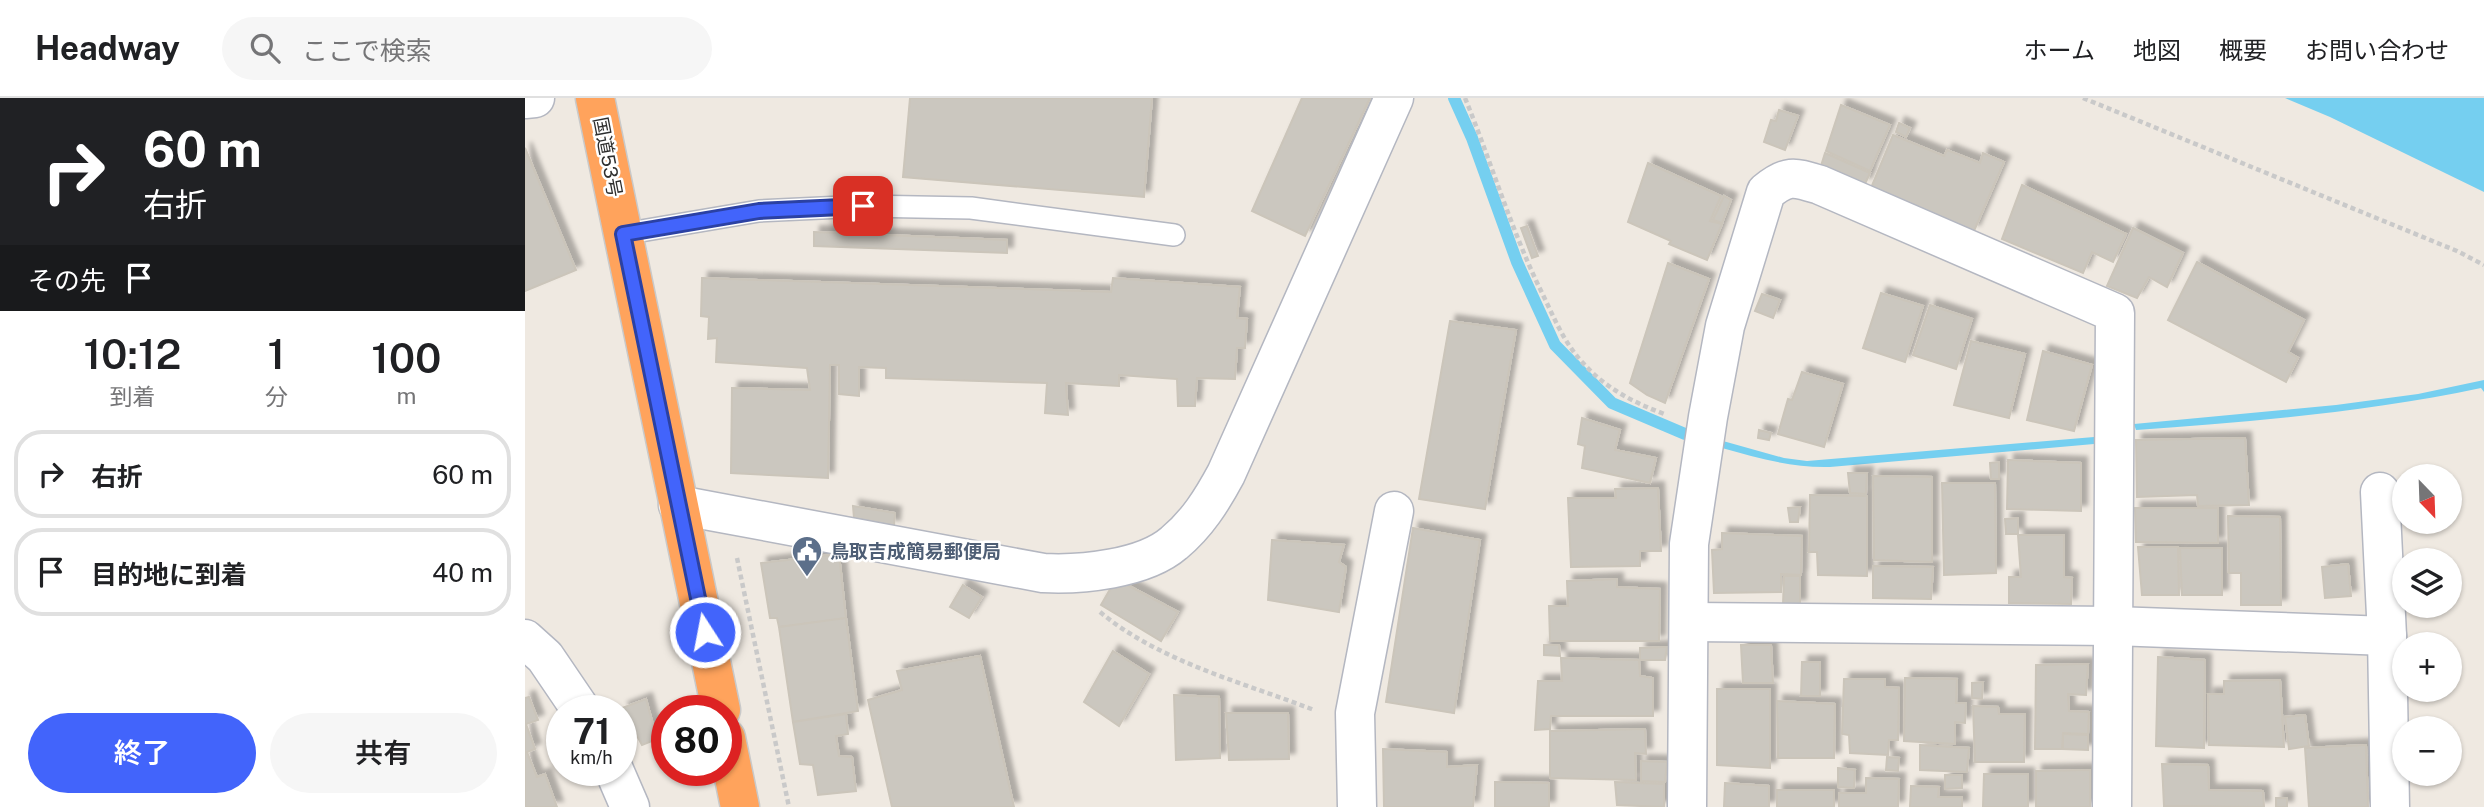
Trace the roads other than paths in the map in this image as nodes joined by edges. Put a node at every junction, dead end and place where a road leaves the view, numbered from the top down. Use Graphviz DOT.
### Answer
graph roads {
  1 [pos="535,98"];
  2 [pos="596,98"];
  3 [pos="1394,98"];
  4 [pos="525,99"];
  5 [pos="623,234"];
  6 [pos="1174,235"];
  7 [pos="2380,492"];
  8 [pos="678,505"];
  9 [pos="1394,511"];
  10 [pos="1689,622"];
  11 [pos="2113,626"];
  12 [pos="2387,636"];
  13 [pos="525,639"];
  14 [pos="571,695"];
  15 [pos="718,695"];
  16 [pos="621,786"];
  17 [pos="736,786"];
  18 [pos="630,807"];
  19 [pos="740,807"];
  20 [pos="1357,807"];
  21 [pos="1687,807"];
  22 [pos="2112,807"];
  23 [pos="2390,807"];
  1 -- 4 [label="street"];
  2 -- 5 [label="highway, 国道53号"];
  3 -- 8 [label="street"];
  5 -- 6 [label="lane"];
  5 -- 8 [label="highway, 国道53号"];
  7 -- 12 [label="street"];
  8 -- 15 [label="highway, 国道53号"];
  9 -- 20 [label="street"];
  10 -- 11 [label="street"];
  10 -- 11 [label="street"];
  10 -- 21 [label="street"];
  11 -- 12 [label="street"];
  11 -- 22 [label="street"];
  12 -- 23 [label="street"];
  13 -- 14 [label="street"];
  16 -- 18 [label="street"];
  17 -- 19 [label="highway"];
}
